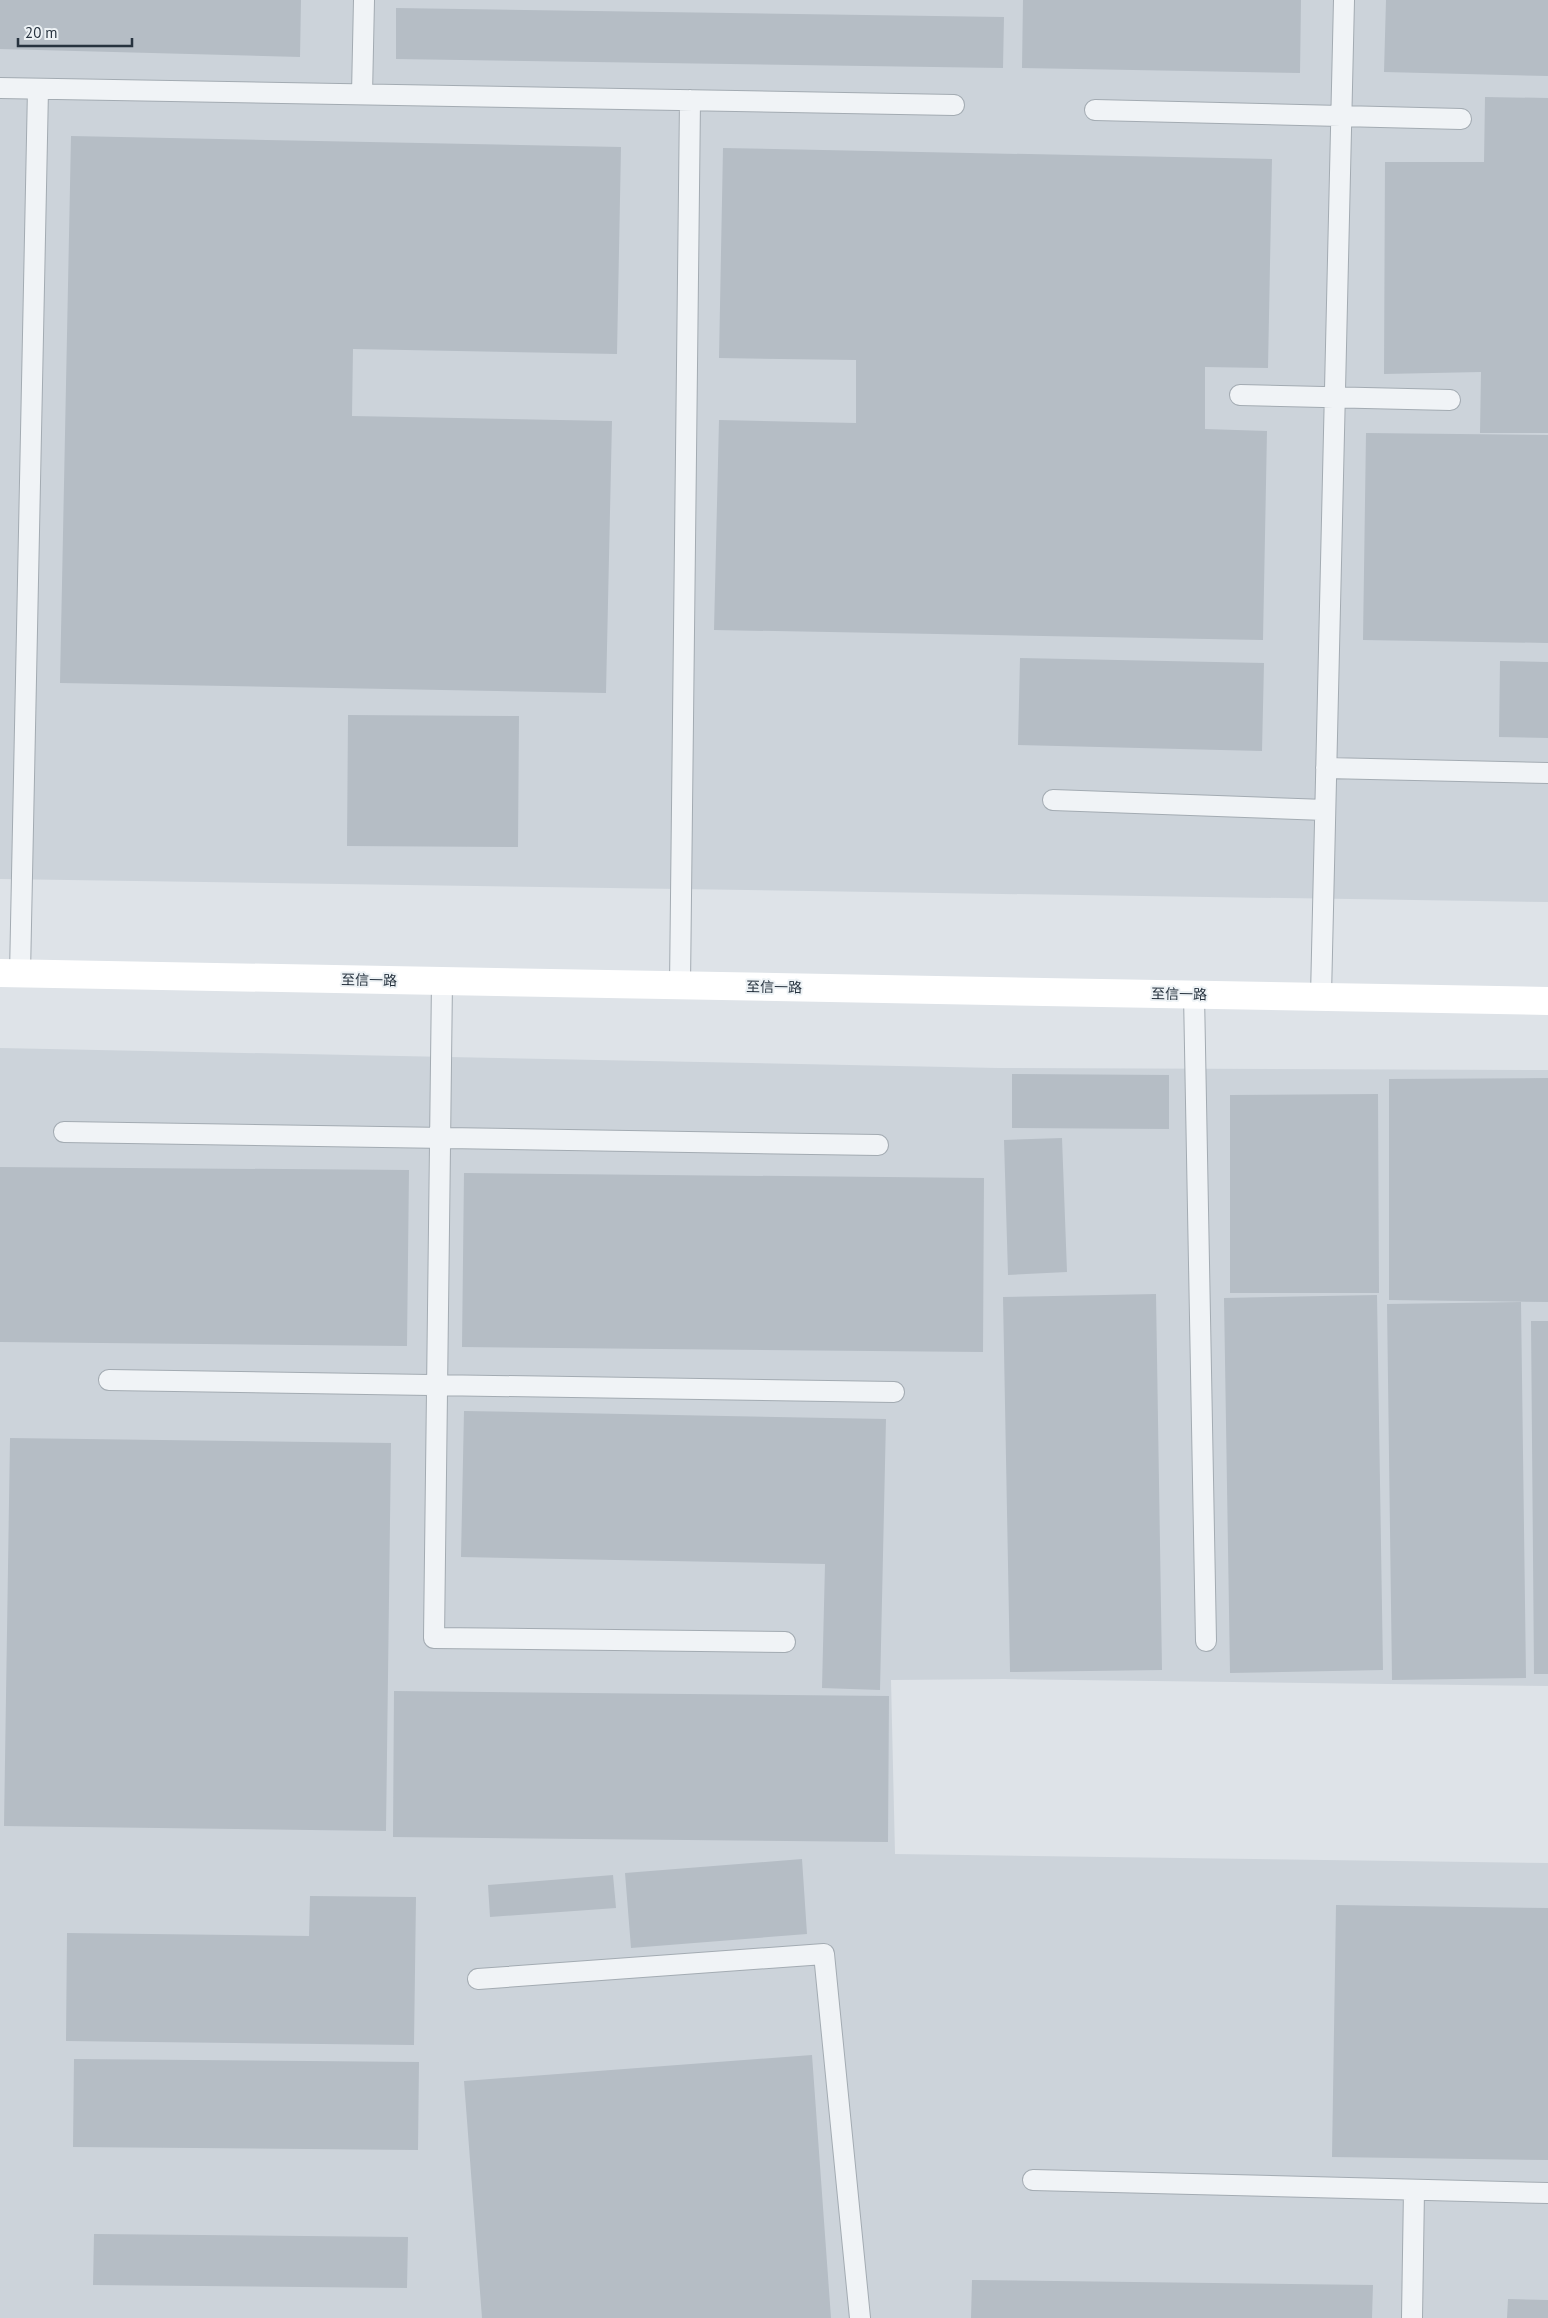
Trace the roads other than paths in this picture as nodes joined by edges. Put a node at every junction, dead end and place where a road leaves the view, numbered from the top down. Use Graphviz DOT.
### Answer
graph roads {
  1 [pos="364,0"];
  2 [pos="1344,0"];
  3 [pos="0,88"];
  4 [pos="38,89"];
  5 [pos="362,94"];
  6 [pos="690,100"];
  7 [pos="954,105"];
  8 [pos="1095,110"];
  9 [pos="1341,116"];
  10 [pos="1461,119"];
  11 [pos="1240,395"];
  12 [pos="1334,397"];
  13 [pos="1450,400"];
  14 [pos="1326,768"];
  15 [pos="1548,773"];
  16 [pos="1053,800"];
  17 [pos="1325,810"];
  18 [pos="10,973"];
  19 [pos="442,981"];
  20 [pos="680,986"];
  21 [pos="1194,994"];
  22 [pos="1321,996"];
  23 [pos="1548,1001"];
  24 [pos="64,1132"];
  25 [pos="440,1138"];
  26 [pos="878,1145"];
  27 [pos="109,1380"];
  28 [pos="437,1385"];
  29 [pos="894,1392"];
  30 [pos="1206,1641"];
  31 [pos="785,1642"];
  32 [pos="478,1979"];
  33 [pos="1033,2180"];
  34 [pos="1414,2190"];
  35 [pos="1548,2193"];
  36 [pos="860,2318"];
  37 [pos="1412,2318"];
  1 -- 5 [label="lane"];
  2 -- 9 [label="lane"];
  3 -- 4 [label="lane"];
  4 -- 5 [label="lane"];
  4 -- 18 [label="lane"];
  5 -- 6 [label="lane"];
  6 -- 7 [label="lane"];
  6 -- 20 [label="lane"];
  8 -- 9 [label="lane"];
  9 -- 10 [label="lane"];
  9 -- 12 [label="lane"];
  11 -- 12 [label="lane"];
  12 -- 13 [label="lane"];
  12 -- 14 [label="lane"];
  14 -- 15 [label="lane"];
  14 -- 17 [label="lane"];
  16 -- 17 [label="lane"];
  17 -- 22 [label="lane"];
  18 -- 19 [label="street, 至信一路"];
  19 -- 20 [label="street, 至信一路"];
  19 -- 25 [label="lane"];
  20 -- 21 [label="street, 至信一路"];
  21 -- 22 [label="street, 至信一路"];
  21 -- 30 [label="lane"];
  22 -- 23 [label="street, 至信一路"];
  24 -- 25 [label="lane"];
  25 -- 26 [label="lane"];
  25 -- 28 [label="lane"];
  27 -- 28 [label="lane"];
  28 -- 29 [label="lane"];
  28 -- 31 [label="lane"];
  32 -- 36 [label="lane"];
  33 -- 34 [label="lane"];
  34 -- 35 [label="lane"];
  34 -- 37 [label="lane"];
}
